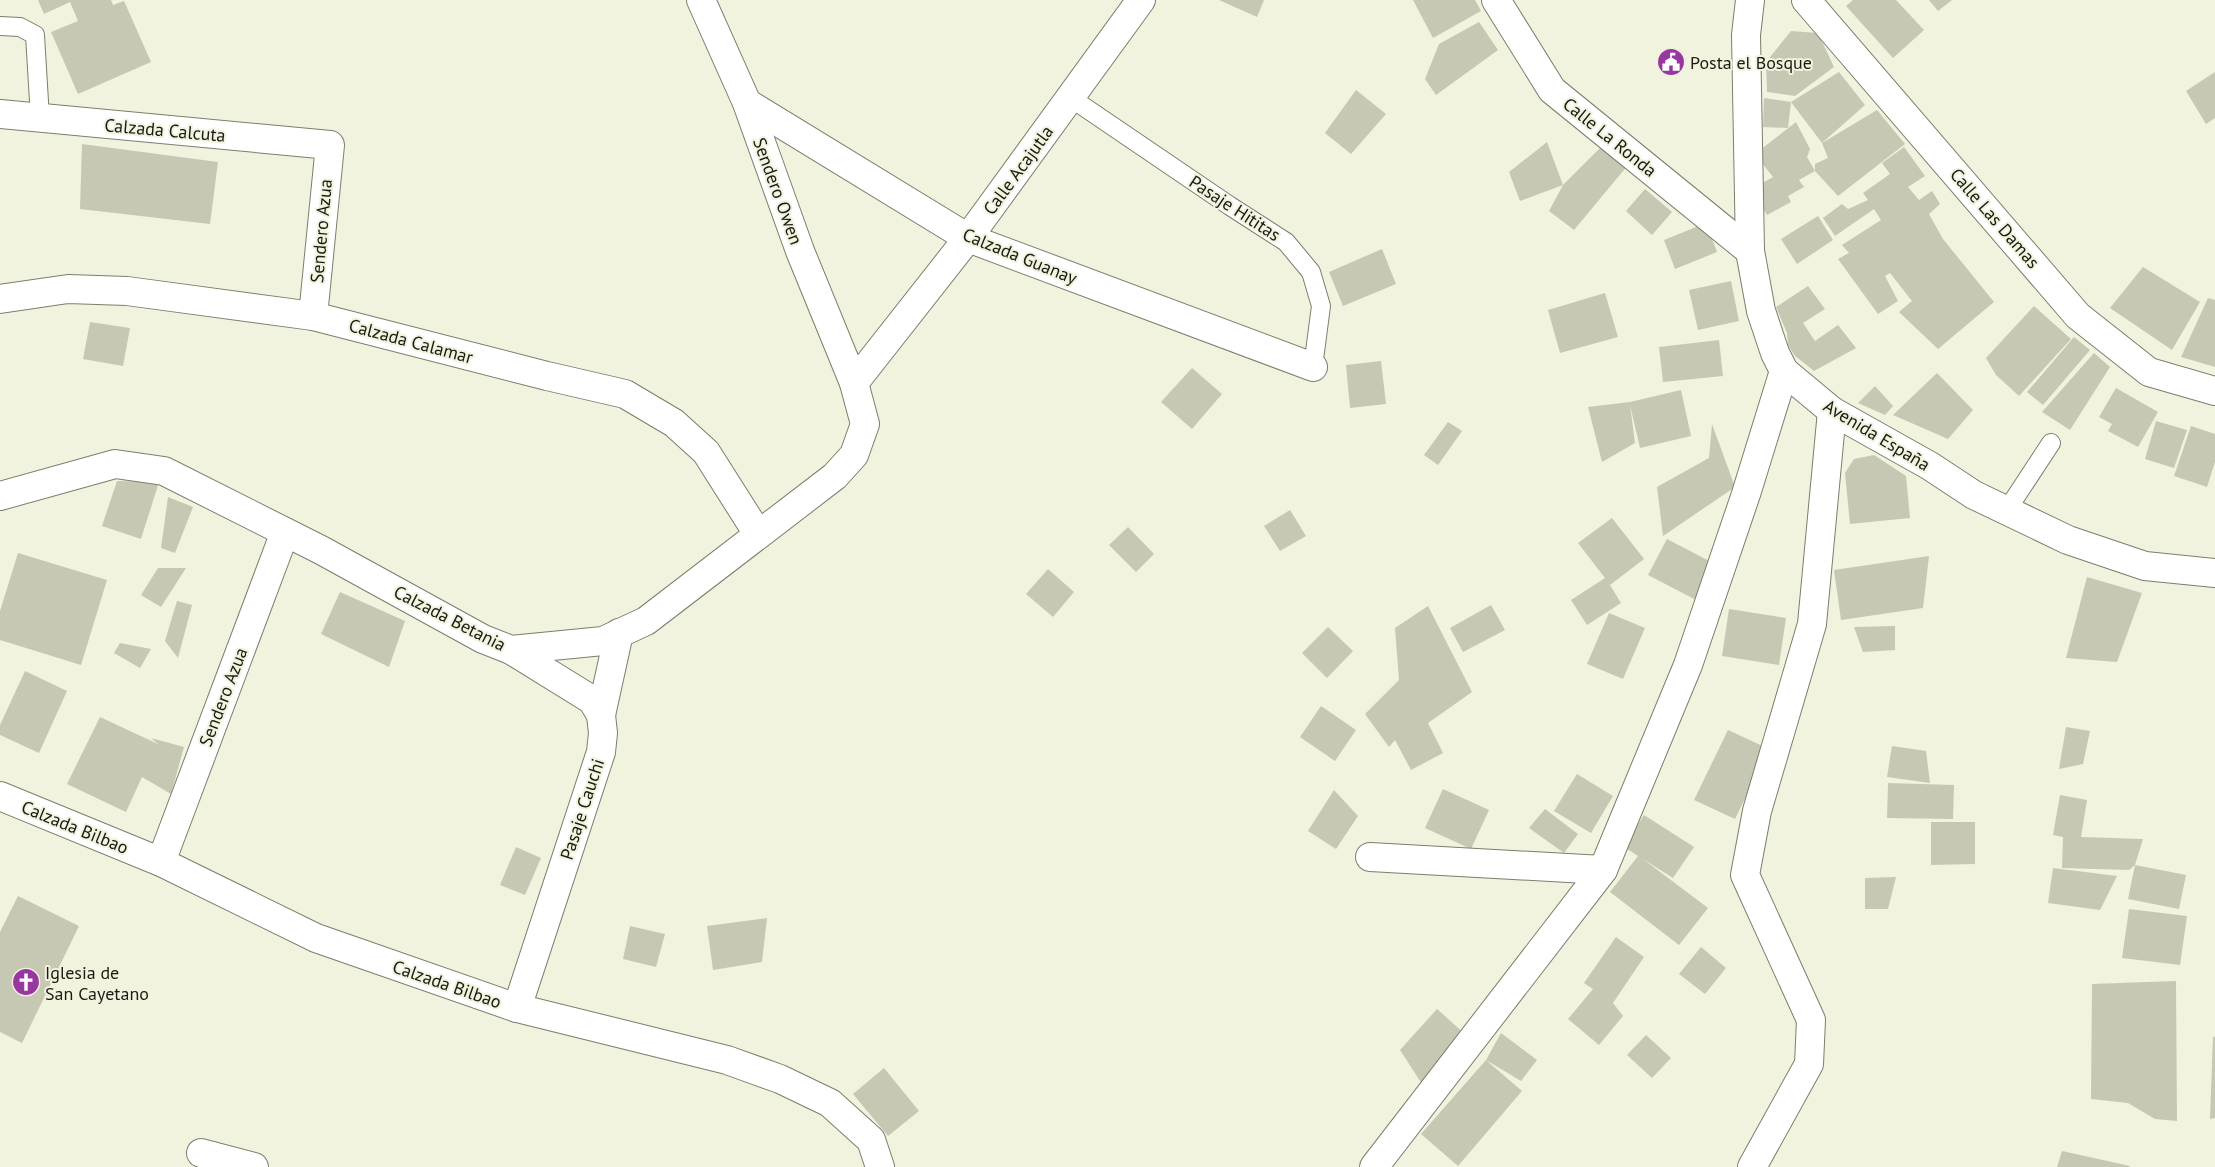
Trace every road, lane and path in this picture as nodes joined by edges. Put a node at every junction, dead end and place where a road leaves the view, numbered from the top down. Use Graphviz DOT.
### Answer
graph roads {
  1 [pos="701,0"];
  2 [pos="1141,0"];
  3 [pos="1496,0"];
  4 [pos="1750,0"];
  5 [pos="1821,5"];
  6 [pos="0,26"];
  7 [pos="1071,98"];
  8 [pos="747,103"];
  9 [pos="0,114"];
  10 [pos="40,118"];
  11 [pos="330,146"];
  12 [pos="968,238"];
  13 [pos="1750,251"];
  14 [pos="0,299"];
  15 [pos="313,316"];
  16 [pos="1313,367"];
  17 [pos="1784,371"];
  18 [pos="854,383"];
  19 [pos="2215,391"];
  20 [pos="1832,411"];
  21 [pos="2051,443"];
  22 [pos="0,496"];
  23 [pos="2006,510"];
  24 [pos="285,532"];
  25 [pos="758,534"];
  26 [pos="2215,573"];
  27 [pos="620,633"];
  28 [pos="511,650"];
  29 [pos="601,715"];
  30 [pos="0,796"];
  31 [pos="1370,857"];
  32 [pos="161,862"];
  33 [pos="1603,870"];
  34 [pos="517,1008"];
  35 [pos="200,1153"];
  36 [pos="254,1167"];
  37 [pos="880,1167"];
  38 [pos="1374,1167"];
  39 [pos="1752,1167"];
  1 -- 8 [label="street, Sendero Owen"];
  2 -- 7 [label="street, Calle Acajutla"];
  3 -- 13 [label="street, Calle La Ronda"];
  4 -- 13 [label="street, Avenida España"];
  5 -- 19 [label="street, Calle Las Damas"];
  6 -- 10 [label="lane"];
  7 -- 12 [label="street, Calle Acajutla"];
  7 -- 16 [label="lane, Pasaje Hititas"];
  8 -- 12 [label="street, Calzada Guanay"];
  8 -- 18 [label="street, Sendero Owen"];
  9 -- 10 [label="street, Calzada Calcuta"];
  10 -- 11 [label="street, Calzada Calcuta"];
  11 -- 15 [label="street, Sendero Azua"];
  12 -- 16 [label="street, Calzada Guanay"];
  12 -- 18 [label="street, Calle Acajutla"];
  13 -- 17 [label="street, Avenida España"];
  14 -- 15 [label="street, Calzada Calamar"];
  15 -- 25 [label="street, Calzada Calamar"];
  17 -- 20 [label="street, Avenida España"];
  17 -- 33 [label="street"];
  18 -- 25 [label="street, Calzada Betania"];
  20 -- 23 [label="street, Avenida España"];
  20 -- 39 [label="street"];
  21 -- 23 [label="lane"];
  22 -- 24 [label="street, Calzada Betania"];
  23 -- 26 [label="street, Avenida España"];
  24 -- 28 [label="street, Calzada Betania"];
  24 -- 32 [label="street, Sendero Azua"];
  25 -- 27 [label="street, Calzada Betania"];
  27 -- 28 [label="street, Calzada Betania"];
  27 -- 29 [label="street, Pasaje Cauchi"];
  28 -- 29 [label="street"];
  29 -- 34 [label="street, Pasaje Cauchi"];
  30 -- 32 [label="street, Calzada Bilbao"];
  31 -- 33 [label="street"];
  32 -- 34 [label="street, Calzada Bilbao"];
  33 -- 38 [label="street"];
  34 -- 37 [label="street, Calzada Bilbao"];
  35 -- 36 [label="street"];
}
